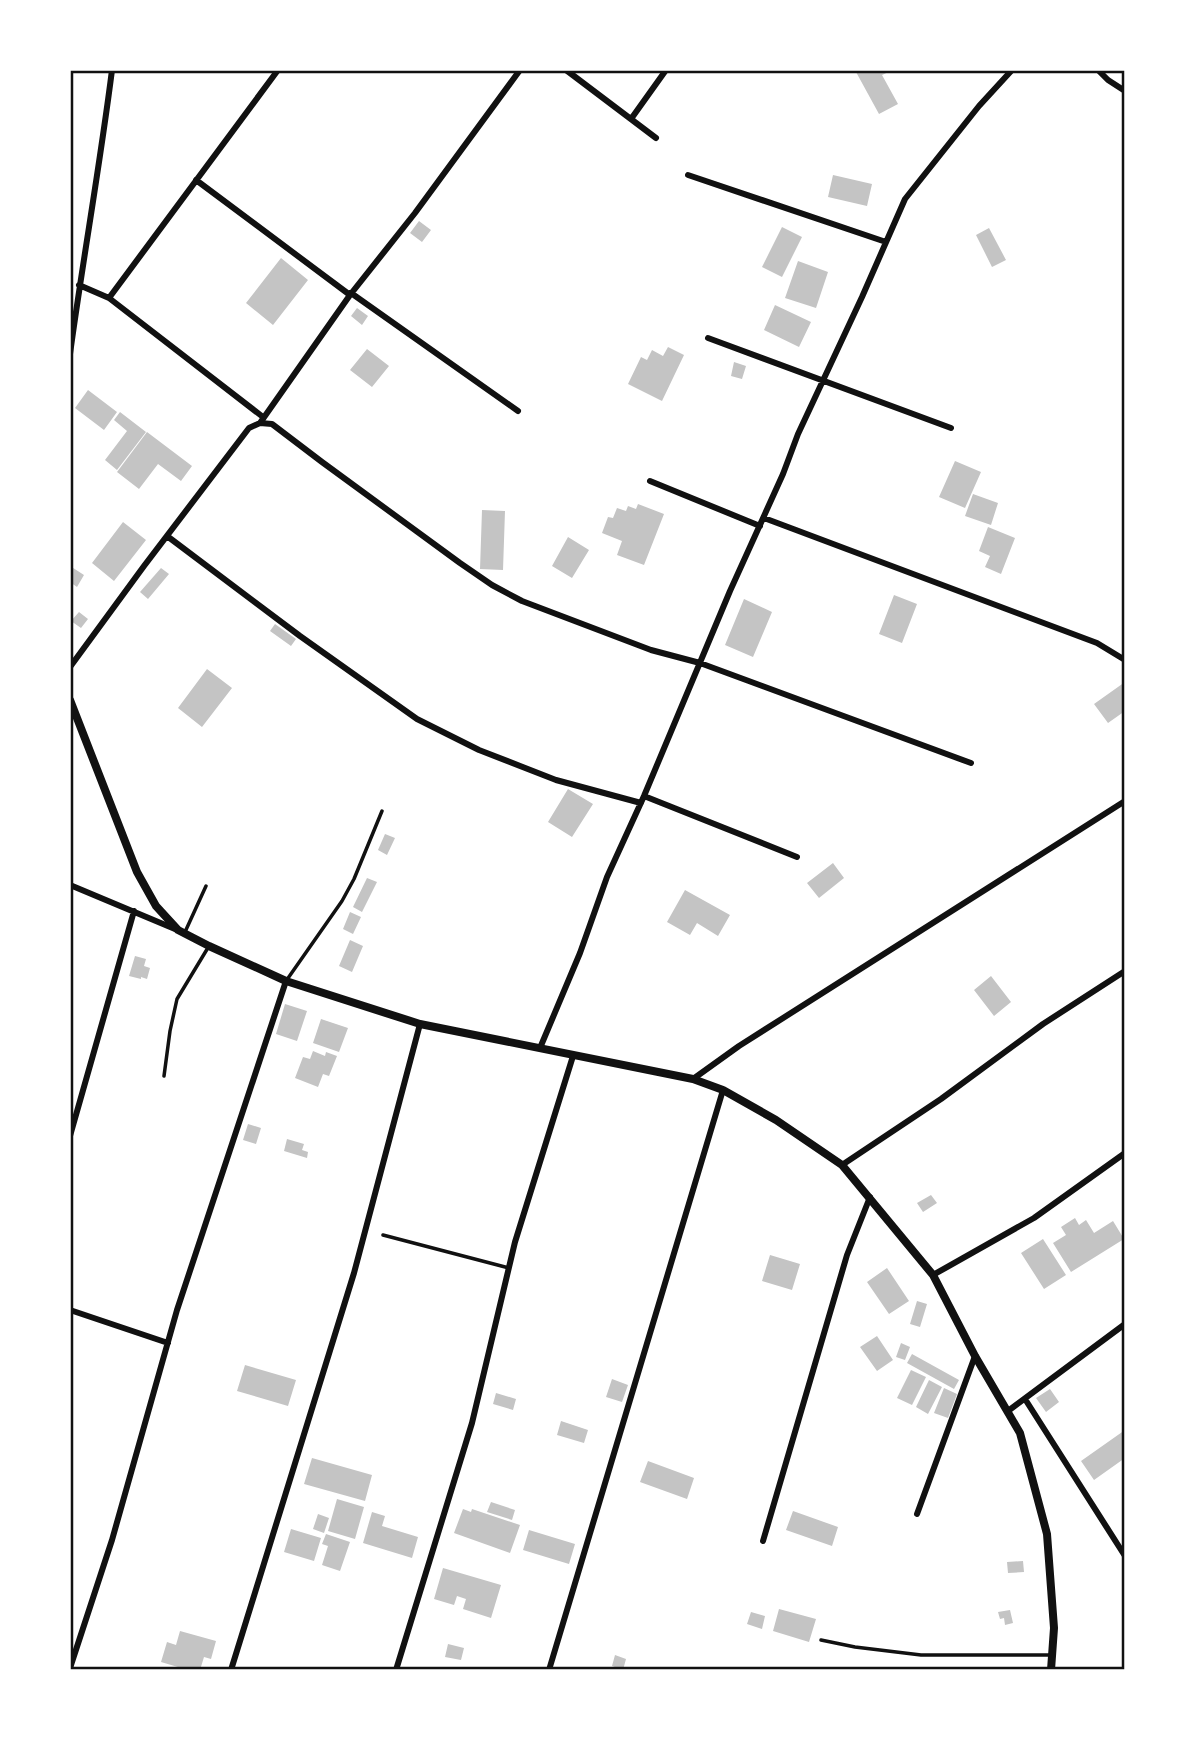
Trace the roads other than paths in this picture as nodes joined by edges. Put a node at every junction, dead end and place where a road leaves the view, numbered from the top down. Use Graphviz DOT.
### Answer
graph roads {
  1 [pos="112,70"];
  2 [pos="278,70"];
  3 [pos="520,70"];
  4 [pos="566,70"];
  5 [pos="666,70"];
  6 [pos="1012,70"];
  7 [pos="1098,70"];
  8 [pos="1125,91"];
  9 [pos="631,119"];
  10 [pos="656,138"];
  11 [pos="688,175"];
  12 [pos="196,180"];
  13 [pos="886,242"];
  14 [pos="79,285"];
  15 [pos="350,294"];
  16 [pos="109,298"];
  17 [pos="708,338"];
  18 [pos="70,354"];
  19 [pos="822,381"];
  20 [pos="518,411"];
  21 [pos="261,420"];
  22 [pos="951,428"];
  23 [pos="650,481"];
  24 [pos="764,517"];
  25 [pos="760,526"];
  26 [pos="167,536"];
  27 [pos="1125,660"];
  28 [pos="700,663"];
  29 [pos="70,667"];
  30 [pos="70,700"];
  31 [pos="971,763"];
  32 [pos="642,799"];
  33 [pos="1125,801"];
  34 [pos="382,811"];
  35 [pos="797,856"];
  36 [pos="70,885"];
  37 [pos="206,886"];
  38 [pos="134,911"];
  39 [pos="181,932"];
  40 [pos="209,947"];
  41 [pos="1125,971"];
  42 [pos="286,981"];
  43 [pos="419,1024"];
  44 [pos="540,1048"];
  45 [pos="573,1056"];
  46 [pos="164,1076"];
  47 [pos="693,1079"];
  48 [pos="723,1090"];
  49 [pos="70,1136"];
  50 [pos="1125,1153"];
  51 [pos="842,1165"];
  52 [pos="870,1197"];
  53 [pos="383,1235"];
  54 [pos="509,1268"];
  55 [pos="933,1275"];
  56 [pos="70,1310"];
  57 [pos="1125,1324"];
  58 [pos="168,1343"];
  59 [pos="975,1356"];
  60 [pos="1025,1399"];
  61 [pos="1008,1411"];
  62 [pos="917,1514"];
  63 [pos="763,1541"];
  64 [pos="1125,1556"];
  65 [pos="821,1640"];
  66 [pos="1052,1655"];
  67 [pos="70,1668"];
  68 [pos="231,1670"];
  69 [pos="396,1670"];
  70 [pos="549,1670"];
  71 [pos="1051,1670"];
  1 -- 14 [label="street"];
  2 -- 12 [label="street"];
  3 -- 15 [label="street"];
  4 -- 9 [label="street"];
  5 -- 9 [label="street"];
  6 -- 13 [label="street"];
  7 -- 8 [label="street"];
  9 -- 10 [label="street"];
  11 -- 13 [label="street"];
  12 -- 15 [label="street"];
  12 -- 16 [label="street"];
  13 -- 19 [label="street"];
  14 -- 16 [label="street"];
  14 -- 18 [label="street"];
  15 -- 20 [label="street"];
  15 -- 21 [label="street"];
  16 -- 21 [label="street"];
  17 -- 19 [label="street"];
  19 -- 22 [label="street"];
  19 -- 24 [label="street"];
  21 -- 26 [label="street"];
  21 -- 28 [label="street"];
  23 -- 25 [label="street"];
  24 -- 25 [label="street"];
  24 -- 27 [label="street"];
  25 -- 28 [label="street"];
  26 -- 29 [label="street"];
  26 -- 32 [label="street"];
  28 -- 31 [label="street"];
  28 -- 32 [label="street"];
  30 -- 39 [label="street"];
  32 -- 35 [label="street"];
  32 -- 44 [label="street"];
  33 -- 47 [label="street"];
  34 -- 42 [label="lane"];
  36 -- 38 [label="street"];
  37 -- 39 [label="lane"];
  38 -- 39 [label="street"];
  38 -- 49 [label="street"];
  39 -- 40 [label="street"];
  40 -- 42 [label="street"];
  40 -- 46 [label="lane"];
  41 -- 51 [label="street"];
  42 -- 43 [label="street"];
  42 -- 58 [label="street"];
  43 -- 44 [label="street"];
  43 -- 68 [label="street"];
  44 -- 45 [label="street"];
  45 -- 47 [label="street"];
  45 -- 54 [label="street"];
  47 -- 48 [label="street"];
  48 -- 51 [label="street"];
  48 -- 70 [label="street"];
  50 -- 55 [label="street"];
  51 -- 52 [label="street"];
  52 -- 55 [label="street"];
  52 -- 63 [label="street"];
  53 -- 54 [label="lane"];
  54 -- 69 [label="street"];
  55 -- 59 [label="street"];
  56 -- 58 [label="street"];
  57 -- 60 [label="street"];
  58 -- 67 [label="street"];
  59 -- 61 [label="street"];
  59 -- 62 [label="street"];
  60 -- 61 [label="street"];
  60 -- 64 [label="street"];
  61 -- 66 [label="street"];
  65 -- 66 [label="lane"];
  66 -- 71 [label="street"];
}
